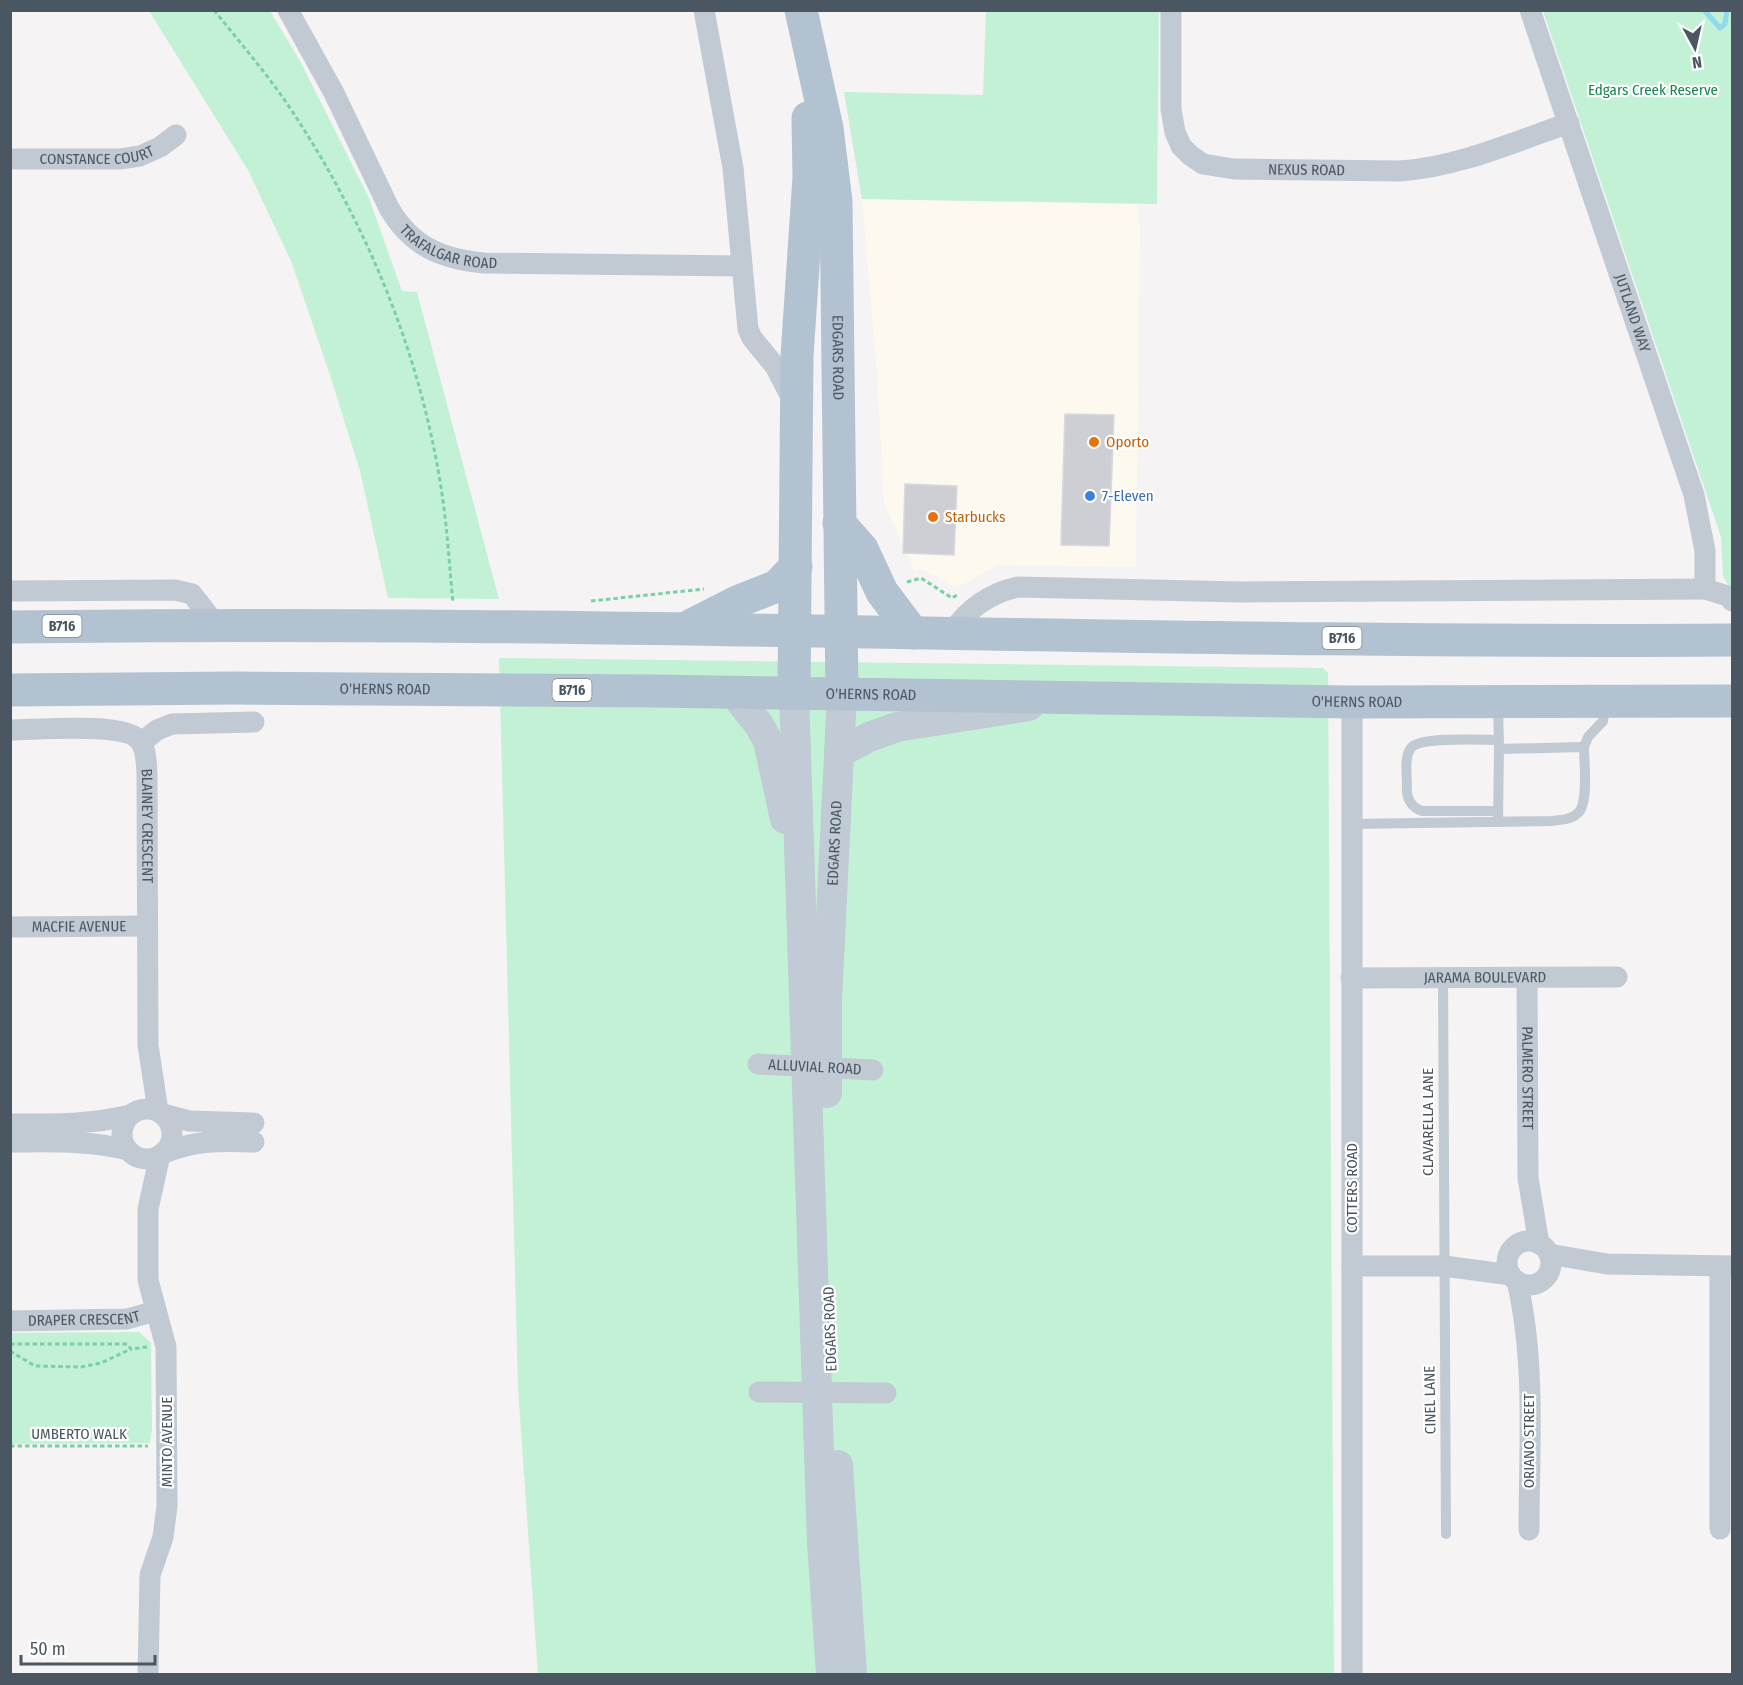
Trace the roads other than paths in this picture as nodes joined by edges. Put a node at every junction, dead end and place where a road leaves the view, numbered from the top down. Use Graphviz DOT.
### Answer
graph roads {
  1 [pos="288,10"];
  2 [pos="704,10"];
  3 [pos="1172,10"];
  4 [pos="1530,10"];
  5 [pos="801,12"];
  6 [pos="1569,123"];
  7 [pos="176,135"];
  8 [pos="10,159"];
  9 [pos="742,266"];
  10 [pos="798,409"];
  11 [pos="839,523"];
  12 [pos="796,566"];
  13 [pos="1705,589"];
  14 [pos="10,591"];
  15 [pos="1732,601"];
  16 [pos="216,625"];
  17 [pos="10,627"];
  18 [pos="682,630"];
  19 [pos="795,631"];
  20 [pos="842,632"];
  21 [pos="913,633"];
  22 [pos="951,633"];
  23 [pos="1732,640"];
  24 [pos="10,690"];
  25 [pos="733,692"];
  26 [pos="794,693"];
  27 [pos="842,694"];
  28 [pos="1082,698"];
  29 [pos="1606,701"];
  30 [pos="1732,701"];
  31 [pos="1352,702"];
  32 [pos="1498,702"];
  33 [pos="254,722"];
  34 [pos="10,730"];
  35 [pos="141,743"];
  36 [pos="1499,745"];
  37 [pos="1584,747"];
  38 [pos="839,753"];
  39 [pos="1498,816"];
  40 [pos="1351,824"];
  41 [pos="800,880"];
  42 [pos="10,927"];
  43 [pos="147,927"];
  44 [pos="1617,977"];
  45 [pos="1350,978"];
  46 [pos="1443,978"];
  47 [pos="1527,978"];
  48 [pos="147,1045"];
  49 [pos="758,1064"];
  50 [pos="817,1066"];
  51 [pos="873,1070"];
  52 [pos="161,1113"];
  53 [pos="132,1114"];
  54 [pos="10,1124"];
  55 [pos="10,1142"];
  56 [pos="129,1151"];
  57 [pos="162,1154"];
  58 [pos="1528,1178"];
  59 [pos="148,1209"];
  60 [pos="1545,1263"];
  61 [pos="1514,1264"];
  62 [pos="1352,1266"];
  63 [pos="1444,1266"];
  64 [pos="1726,1266"];
  65 [pos="156,1311"];
  66 [pos="10,1321"];
  67 [pos="1529,1352"];
  68 [pos="759,1392"];
  69 [pos="825,1393"];
  70 [pos="886,1393"];
  71 [pos="1726,1442"];
  72 [pos="1720,1529"];
  73 [pos="1529,1530"];
  74 [pos="1446,1534"];
  75 [pos="148,1674"];
  76 [pos="831,1674"];
  77 [pos="852,1674"];
  78 [pos="1352,1674"];
  1 -- 9 [label="street, TRAFALGAR ROAD"];
  2 -- 9 [label="street"];
  3 -- 6 [label="street, NEXUS ROAD"];
  4 -- 6 [label="street, JUTLAND WAY"];
  5 -- 10 [label="main road, EDGARS ROAD"];
  5 -- 11 [label="main road, EDGARS ROAD"];
  6 -- 13 [label="street, JUTLAND WAY"];
  7 -- 8 [label="street, CONSTANCE COURT"];
  9 -- 10 [label="street"];
  10 -- 12 [label="main road, EDGARS ROAD"];
  11 -- 20 [label="main road, EDGARS ROAD"];
  11 -- 21 [label="main road"];
  12 -- 18 [label="main road"];
  12 -- 19 [label="main road, EDGARS ROAD"];
  13 -- 15 [label="street"];
  13 -- 22 [label="street"];
  14 -- 16 [label="street"];
  16 -- 17 [label="main road, B716"];
  16 -- 18 [label="main road, B716"];
  18 -- 19 [label="main road, B716"];
  19 -- 20 [label="main road, B716"];
  19 -- 26 [label="main road, EDGARS ROAD"];
  20 -- 21 [label="main road, B716"];
  20 -- 27 [label="main road, EDGARS ROAD"];
  21 -- 22 [label="main road, B716"];
  22 -- 23 [label="main road, B716"];
  24 -- 25 [label="main road, O'HERNS ROAD / B716"];
  25 -- 26 [label="main road, O'HERNS ROAD / B716"];
  25 -- 41 [label="main road"];
  26 -- 27 [label="main road, O'HERNS ROAD / B716"];
  26 -- 41 [label="main road, EDGARS ROAD"];
  27 -- 28 [label="main road, O'HERNS ROAD / B716"];
  27 -- 38 [label="main road, EDGARS ROAD"];
  28 -- 31 [label="main road, O'HERNS ROAD / B716"];
  28 -- 38 [label="main road"];
  29 -- 30 [label="main road, O'HERNS ROAD / B716"];
  29 -- 32 [label="main road, O'HERNS ROAD / B716"];
  29 -- 37 [label="lane"];
  31 -- 32 [label="main road, O'HERNS ROAD / B716"];
  31 -- 40 [label="street, COTTERS ROAD"];
  32 -- 36 [label="lane"];
  33 -- 35 [label="street"];
  34 -- 35 [label="street"];
  35 -- 43 [label="street, BLAINEY CRESCENT"];
  36 -- 37 [label="lane"];
  36 -- 39 [label="lane"];
  36 -- 39 [label="lane"];
  37 -- 39 [label="lane"];
  38 -- 50 [label="main road, EDGARS ROAD"];
  39 -- 40 [label="lane"];
  40 -- 45 [label="street, COTTERS ROAD"];
  41 -- 50 [label="main road, EDGARS ROAD"];
  42 -- 43 [label="street, MACFIE AVENUE"];
  43 -- 48 [label="street, BLAINEY CRESCENT"];
  44 -- 47 [label="street, JARAMA BOULEVARD"];
  45 -- 46 [label="street, JARAMA BOULEVARD"];
  45 -- 62 [label="street, COTTERS ROAD"];
  46 -- 47 [label="street, JARAMA BOULEVARD"];
  46 -- 63 [label="lane, CLAVARELLA LANE"];
  47 -- 58 [label="street, PALMERO STREET"];
  48 -- 52 [label="street, BLAINEY CRESCENT"];
  48 -- 53 [label="street, BLAINEY CRESCENT"];
  49 -- 50 [label="street, ALLUVIAL ROAD"];
  50 -- 51 [label="street, ALLUVIAL ROAD"];
  50 -- 69 [label="main road, EDGARS ROAD"];
  52 -- 53 [label="street"];
  52 -- 57 [label="street"];
  52 -- 57 [label="street"];
  53 -- 54 [label="street"];
  53 -- 56 [label="street"];
  55 -- 56 [label="street"];
  56 -- 57 [label="street"];
  56 -- 59 [label="street, MINTO AVENUE"];
  57 -- 59 [label="street, MINTO AVENUE"];
  58 -- 60 [label="street, PALMERO STREET"];
  58 -- 61 [label="street, PALMERO STREET"];
  59 -- 65 [label="street, MINTO AVENUE"];
  60 -- 61 [label="street"];
  60 -- 61 [label="street"];
  60 -- 64 [label="street"];
  60 -- 67 [label="street, ORIANO STREET"];
  61 -- 63 [label="street"];
  61 -- 67 [label="street, ORIANO STREET"];
  62 -- 63 [label="street"];
  62 -- 78 [label="street, COTTERS ROAD"];
  63 -- 74 [label="lane, CINEL LANE"];
  64 -- 71 [label="street"];
  65 -- 66 [label="street, DRAPER CRESCENT"];
  65 -- 75 [label="street, MINTO AVENUE"];
  67 -- 73 [label="street, ORIANO STREET"];
  68 -- 69 [label="street"];
  69 -- 70 [label="street"];
  69 -- 76 [label="main road, EDGARS ROAD"];
  69 -- 77 [label="main road, EDGARS ROAD"];
  71 -- 72 [label="street"];
}
